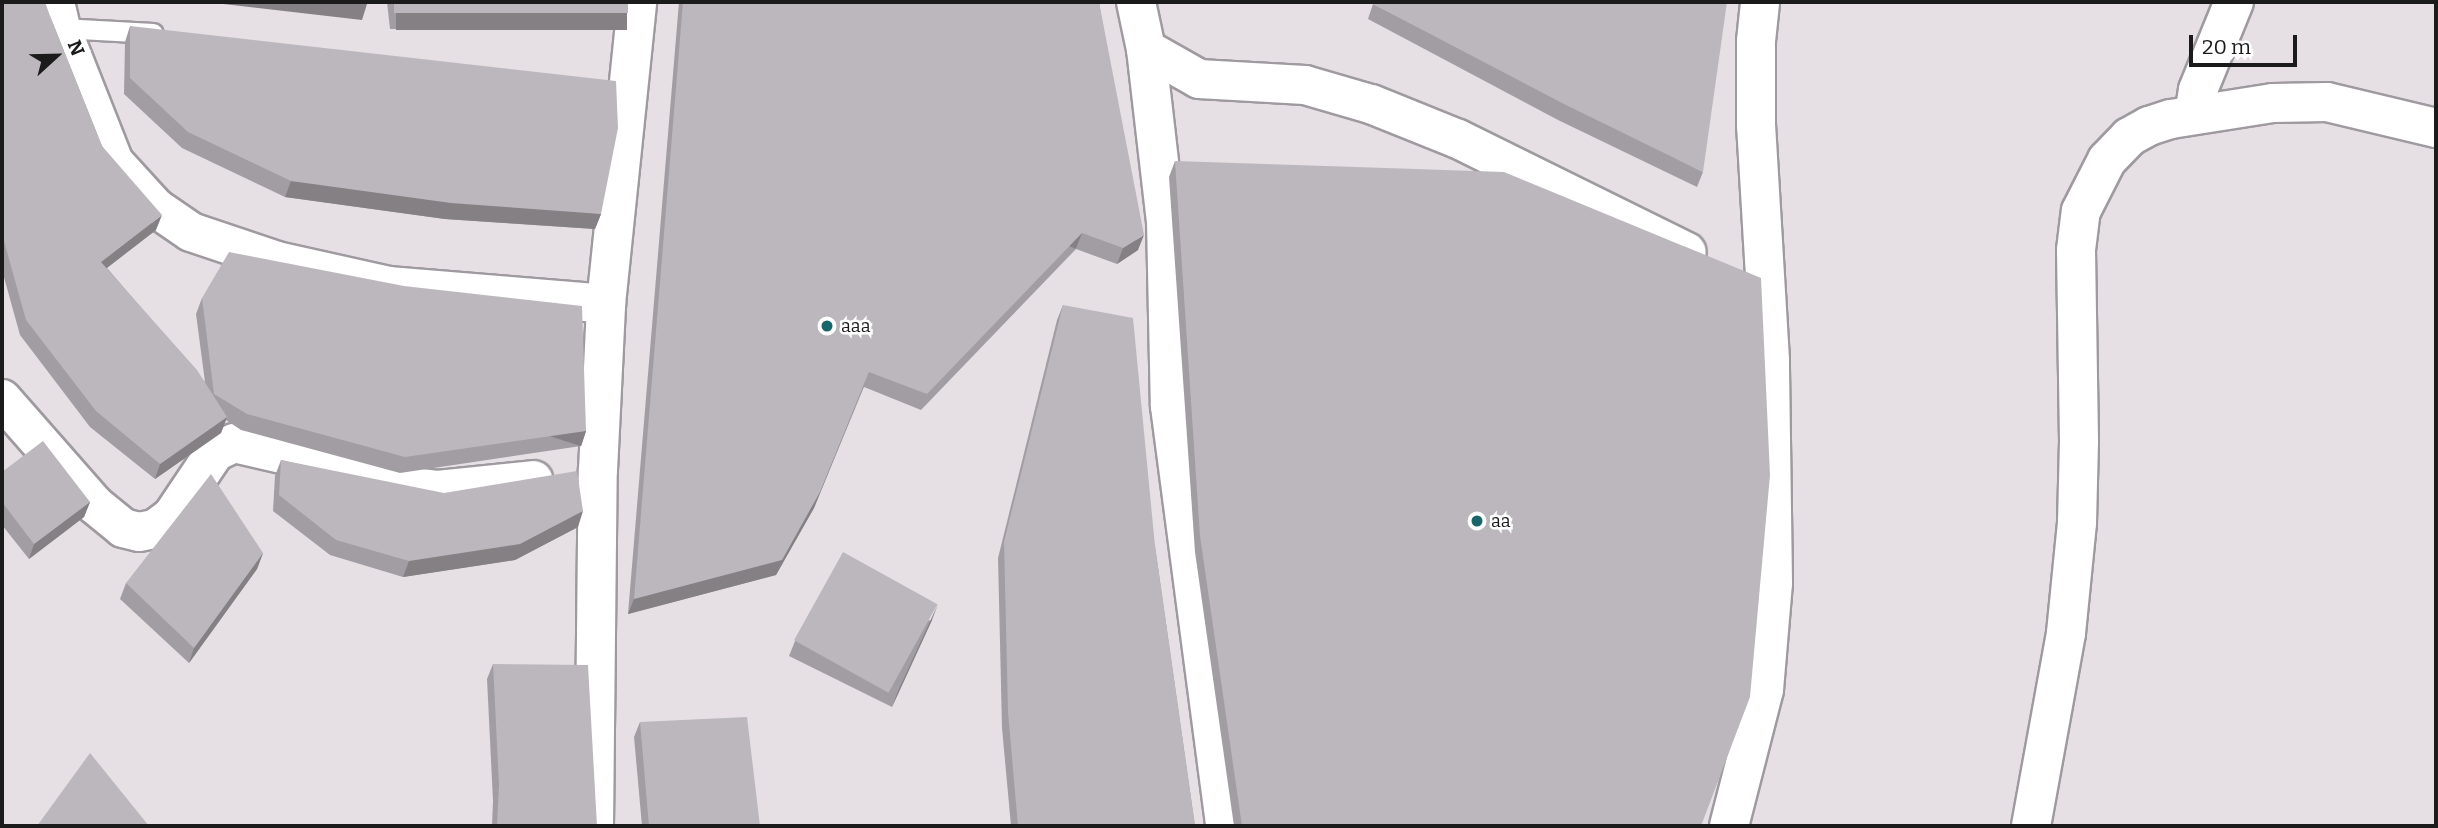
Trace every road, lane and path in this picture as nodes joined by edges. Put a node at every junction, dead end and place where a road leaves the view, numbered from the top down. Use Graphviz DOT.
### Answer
graph roads {
  1 [pos="637,2"];
  2 [pos="1136,2"];
  3 [pos="1759,2"];
  4 [pos="2234,2"];
  5 [pos="58,15"];
  6 [pos="169,34"];
  7 [pos="1146,49"];
  8 [pos="2194,115"];
  9 [pos="2436,128"];
  10 [pos="1764,292"];
  11 [pos="606,304"];
  12 [pos="2,399"];
  13 [pos="598,470"];
  14 [pos="594,826"];
  15 [pos="1226,826"];
  16 [pos="1729,826"];
  17 [pos="2031,826"];
  1 -- 11 [label="street"];
  2 -- 7 [label="street"];
  3 -- 10 [label="street"];
  4 -- 8 [label="street"];
  5 -- 6 [label="lane"];
  5 -- 11 [label="street"];
  7 -- 10 [label="street"];
  7 -- 15 [label="street"];
  8 -- 9 [label="street"];
  8 -- 17 [label="street"];
  10 -- 16 [label="street"];
  11 -- 13 [label="street"];
  12 -- 13 [label="street"];
  13 -- 14 [label="street"];
}
